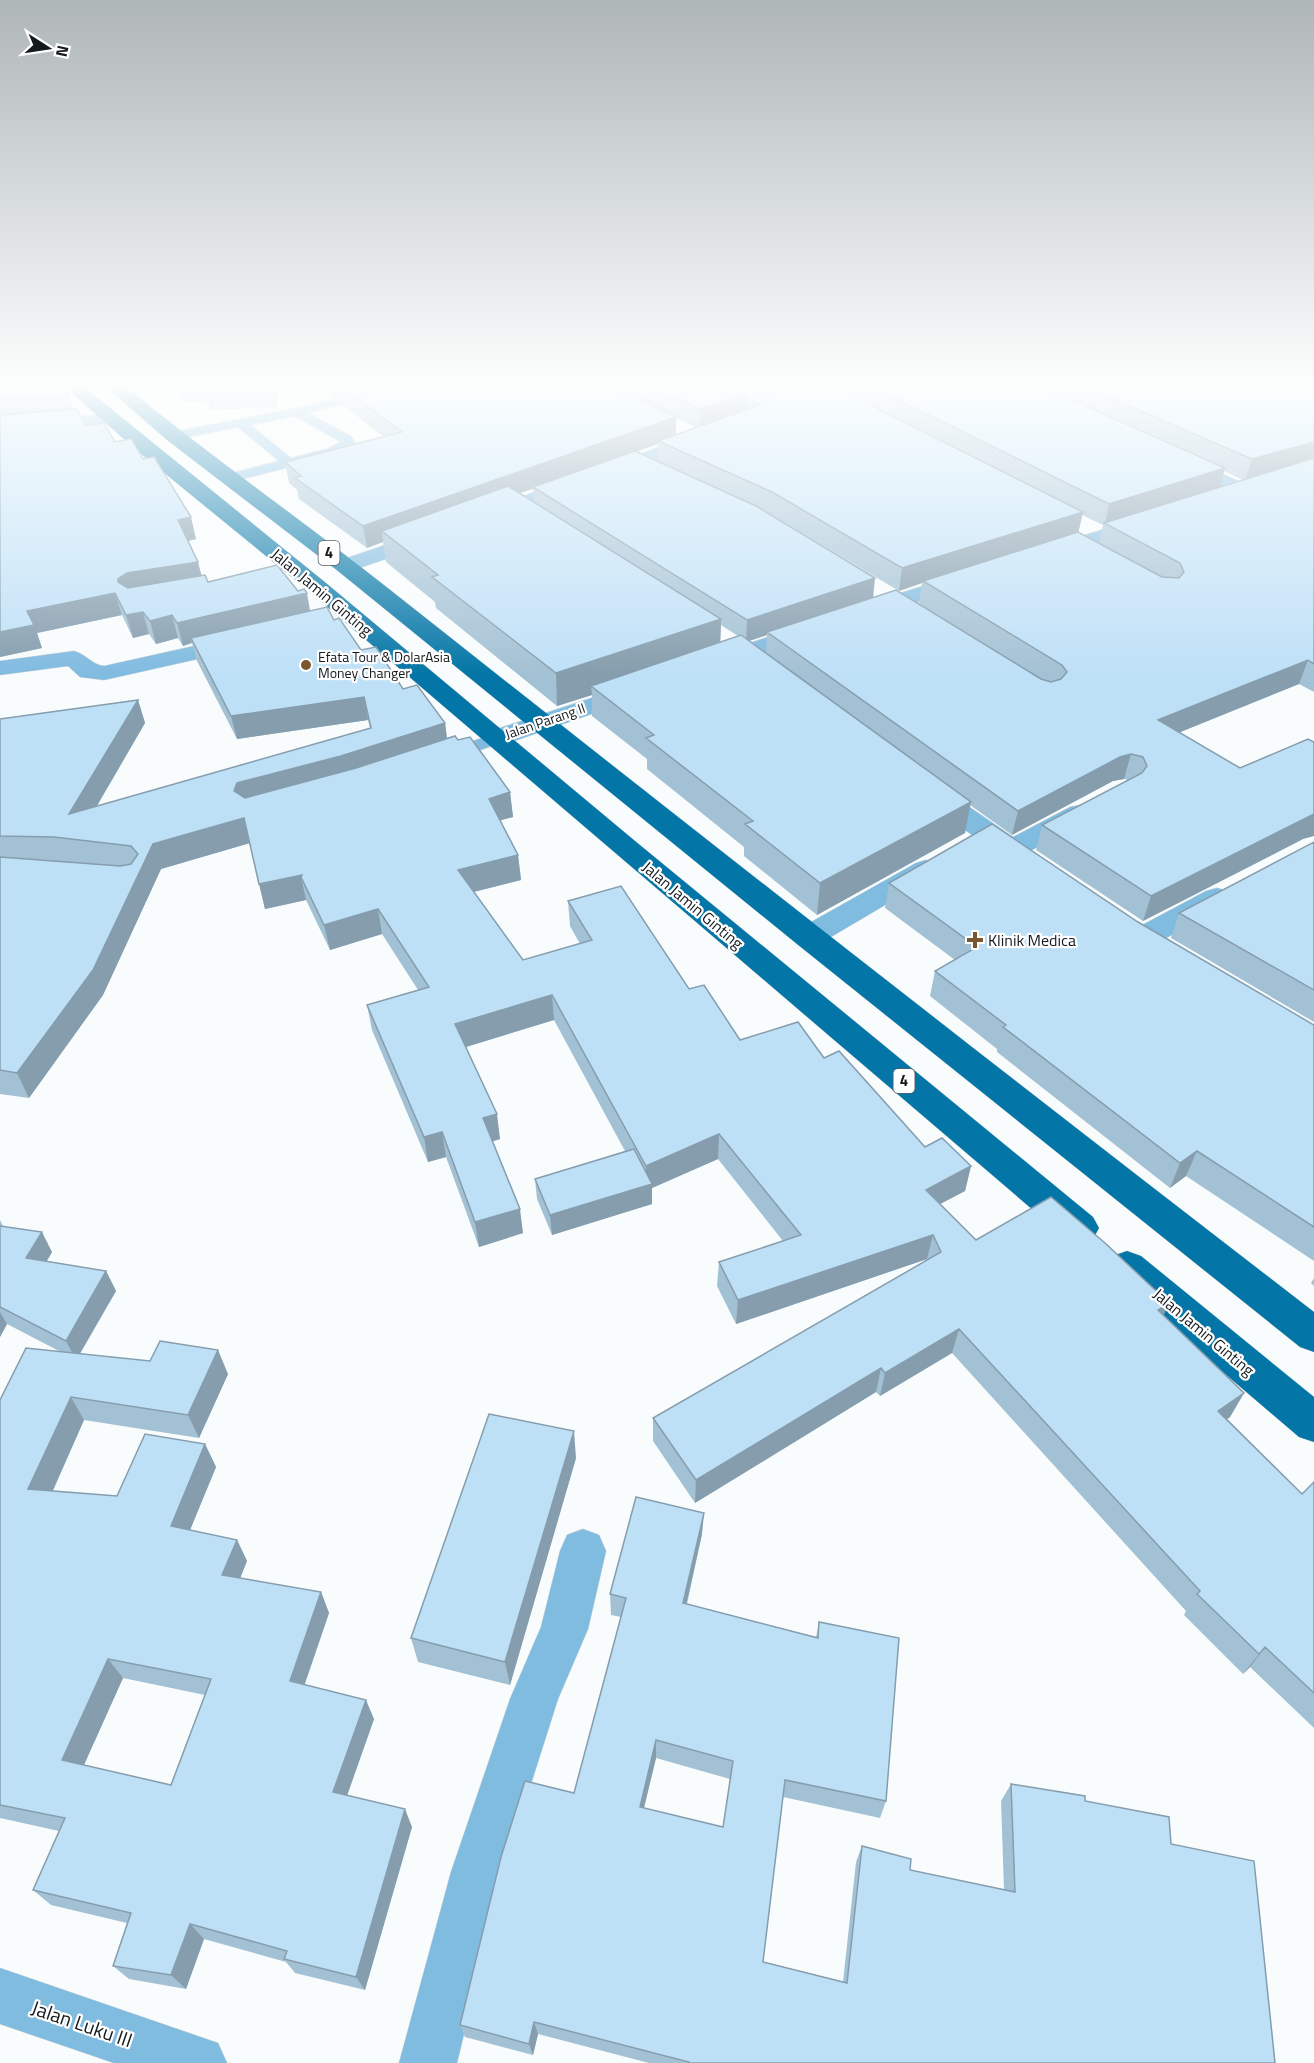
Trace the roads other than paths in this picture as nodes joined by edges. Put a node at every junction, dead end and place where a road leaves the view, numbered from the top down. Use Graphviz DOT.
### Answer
graph roads {
  1 [pos="184,482"];
  2 [pos="236,482"];
  3 [pos="577,482"];
  4 [pos="1242,482"];
  5 [pos="1212,501"];
  6 [pos="513,506"];
  7 [pos="1169,515"];
  8 [pos="533,519"];
  9 [pos="469,522"];
  10 [pos="446,530"];
  11 [pos="1080,535"];
  12 [pos="1032,559"];
  13 [pos="1106,561"];
  14 [pos="346,566"];
  15 [pos="986,573"];
  16 [pos="886,595"];
  17 [pos="352,616"];
  18 [pos="926,620"];
  19 [pos="320,624"];
  20 [pos="256,639"];
  21 [pos="733,647"];
  22 [pos="0,668"];
  23 [pos="698,669"];
  24 [pos="771,674"];
  25 [pos="653,684"];
  26 [pos="542,723"];
  27 [pos="494,739"];
  28 [pos="426,763"];
  29 [pos="914,780"];
  30 [pos="1103,800"];
  31 [pos="999,842"];
  32 [pos="1039,869"];
  33 [pos="1243,885"];
  34 [pos="808,937"];
  35 [pos="1173,956"];
  36 [pos="1314,1335"];
  37 [pos="1314,1423"];
  38 [pos="584,1551"];
  39 [pos="0,1996"];
  40 [pos="198,2063"];
  41 [pos="428,2063"];
  1 -- 17 [label="highway, Jalan Jamin Ginting / 4"];
  2 -- 14 [label="highway, Jalan Jamin Ginting / 4"];
  3 -- 6 [label="street"];
  4 -- 5 [label="street"];
  6 -- 8 [label="street"];
  6 -- 9 [label="street"];
  7 -- 11 [label="street"];
  10 -- 14 [label="street"];
  11 -- 12 [label="street"];
  11 -- 13 [label="street"];
  14 -- 26 [label="highway, Jalan Jamin Ginting / 4"];
  15 -- 16 [label="street"];
  16 -- 18 [label="street"];
  16 -- 21 [label="street"];
  17 -- 19 [label="street"];
  17 -- 27 [label="highway, Jalan Jamin Ginting / 4"];
  20 -- 22 [label="street"];
  21 -- 23 [label="street"];
  21 -- 24 [label="street"];
  25 -- 26 [label="street, Jalan Parang II"];
  26 -- 27 [label="street, Jalan Parang II"];
  26 -- 34 [label="highway, Jalan Jamin Ginting / 4"];
  27 -- 28 [label="lane"];
  27 -- 37 [label="highway, Jalan Jamin Ginting / 4"];
  29 -- 31 [label="street"];
  30 -- 31 [label="street"];
  31 -- 32 [label="street"];
  31 -- 34 [label="street"];
  33 -- 35 [label="street"];
  34 -- 36 [label="highway, Jalan Jamin Ginting / 4"];
  38 -- 41 [label="street"];
  39 -- 40 [label="street, Jalan Luku III"];
}
